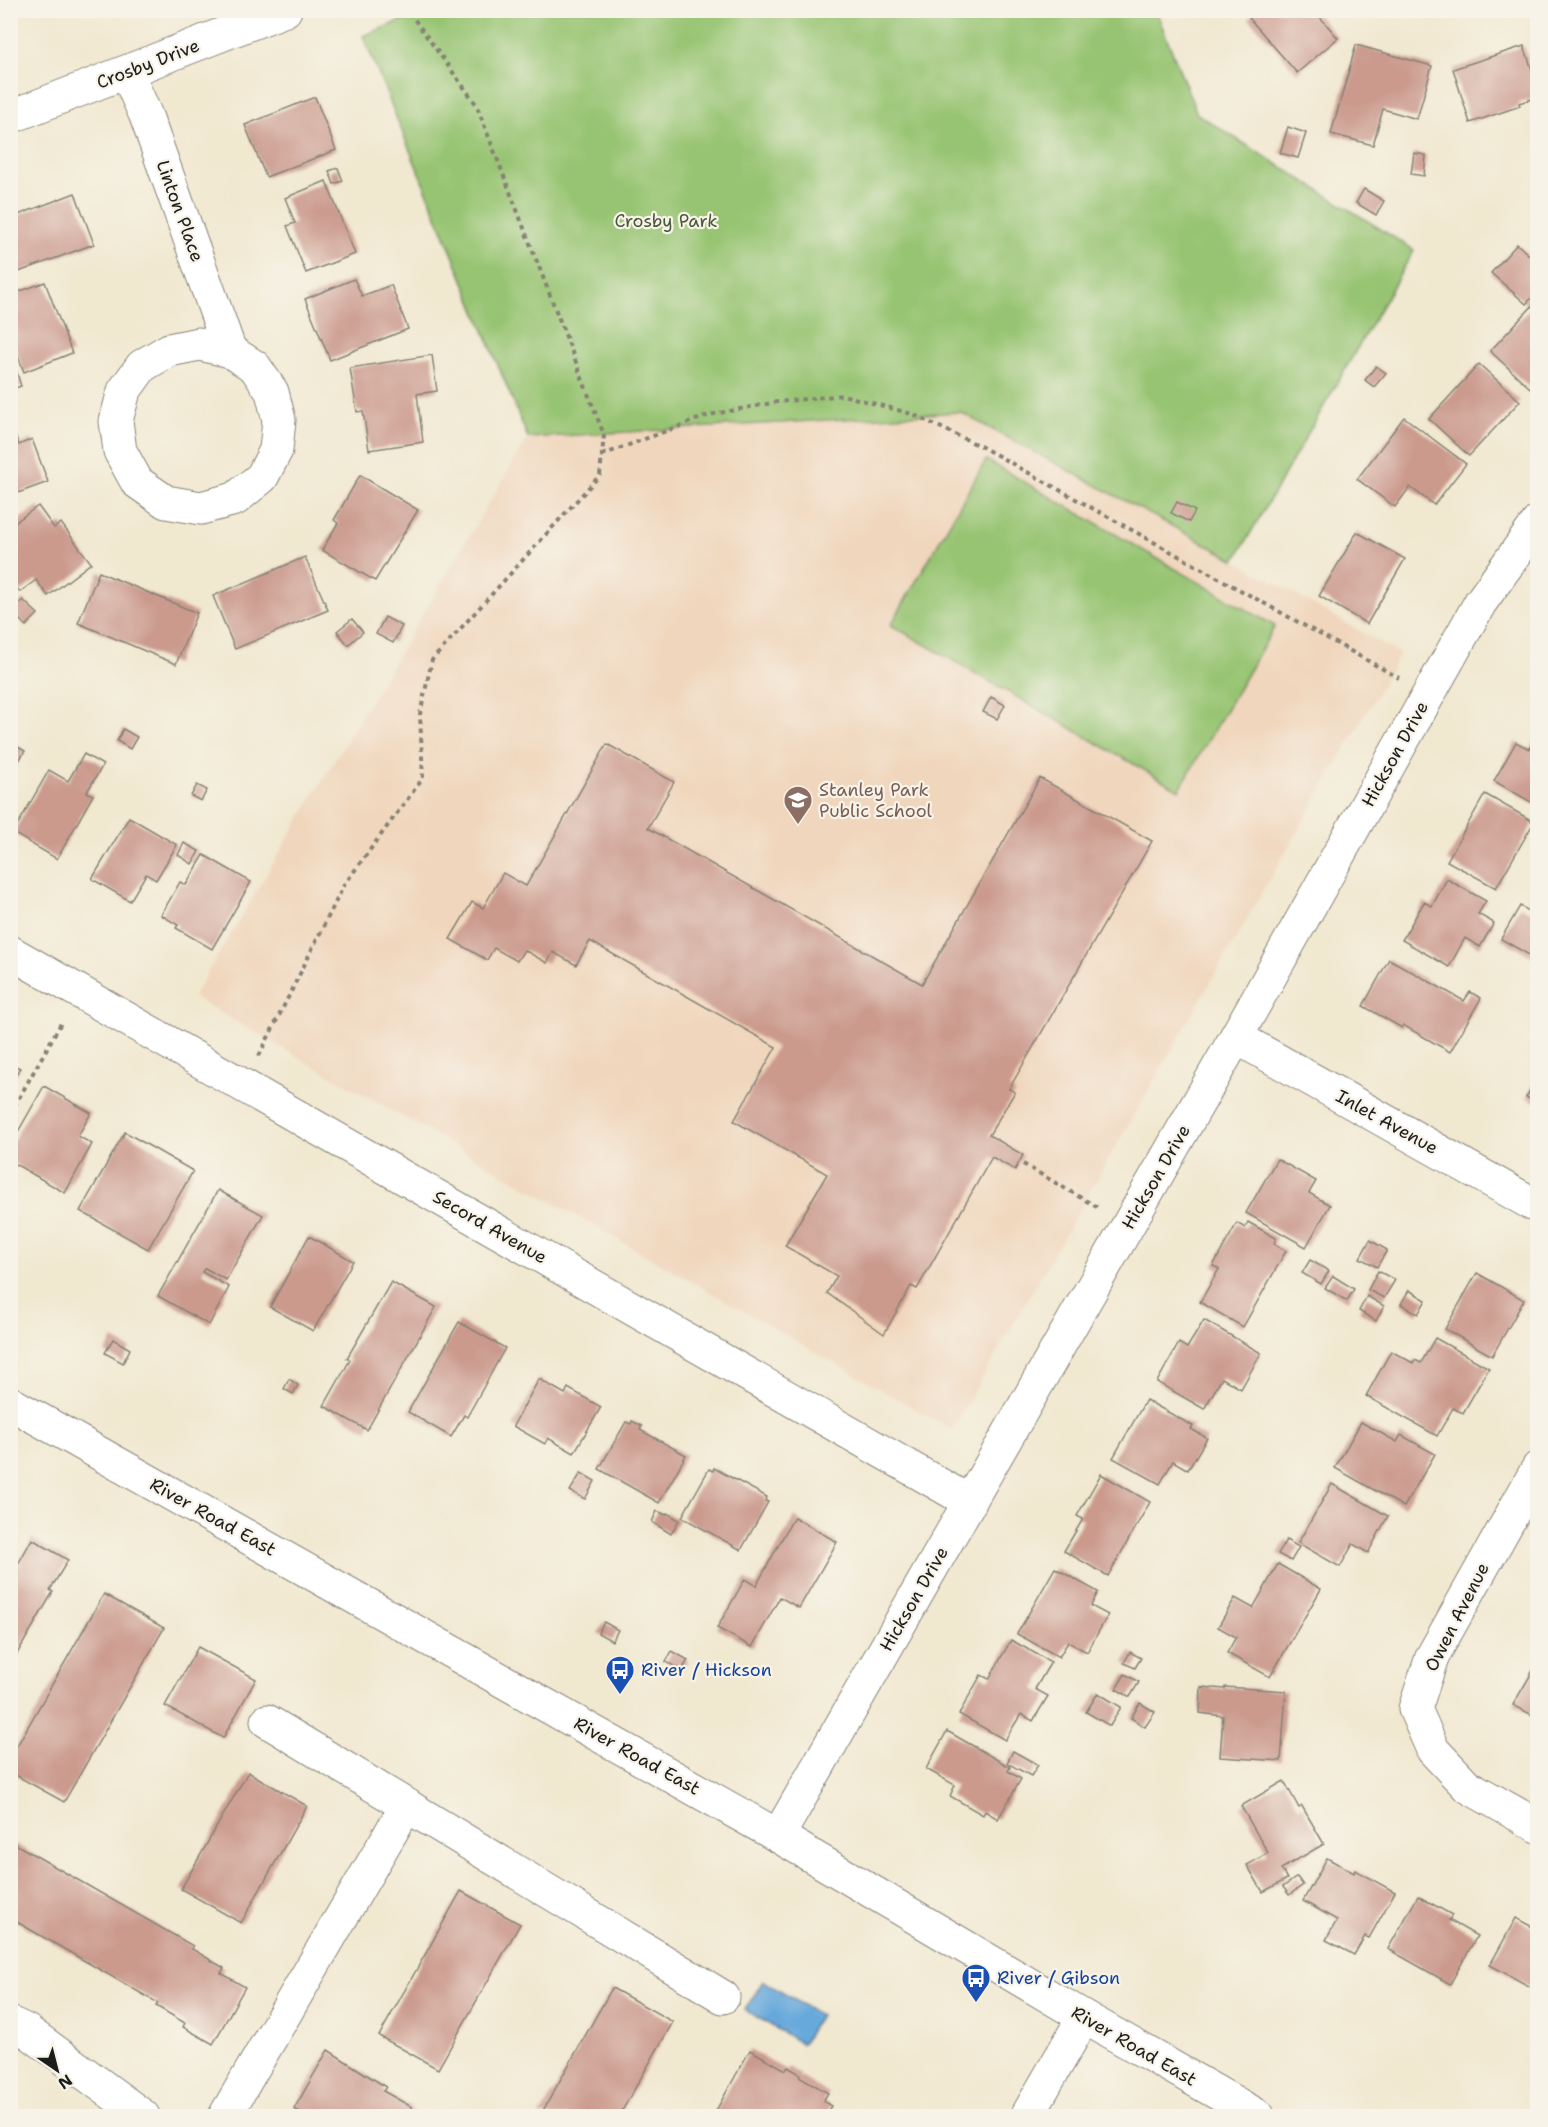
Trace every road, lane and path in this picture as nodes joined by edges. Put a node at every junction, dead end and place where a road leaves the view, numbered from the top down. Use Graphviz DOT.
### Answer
graph roads {
  1 [pos="285,10"];
  2 [pos="406,10"];
  3 [pos="127,73"];
  4 [pos="10,117"];
  5 [pos="230,351"];
  6 [pos="602,455"];
  7 [pos="1538,522"];
  8 [pos="1428,695"];
  9 [pos="10,952"];
  10 [pos="83,993"];
  11 [pos="1236,1037"];
  12 [pos="243,1085"];
  13 [pos="10,1114"];
  14 [pos="1023,1164"];
  15 [pos="1538,1208"];
  16 [pos="1128,1225"];
  17 [pos="10,1403"];
  18 [pos="1538,1468"];
  19 [pos="970,1502"];
  20 [pos="267,1721"];
  21 [pos="407,1805"];
  22 [pos="1538,1826"];
  23 [pos="778,1836"];
  24 [pos="723,1997"];
  25 [pos="1084,2017"];
  26 [pos="10,2023"];
  27 [pos="143,2116"];
  28 [pos="225,2116"];
  29 [pos="1027,2116"];
  30 [pos="1258,2116"];
  1 -- 3 [label="street, Crosby Drive"];
  2 -- 6 [label="path"];
  3 -- 4 [label="street, Crosby Drive"];
  3 -- 5 [label="street, Linton Place"];
  5 -- 5 [label="street"];
  6 -- 8 [label="path"];
  6 -- 12 [label="path"];
  7 -- 8 [label="street, Hickson Drive"];
  8 -- 11 [label="street, Hickson Drive"];
  9 -- 10 [label="street, Secord Avenue"];
  10 -- 12 [label="street, Secord Avenue"];
  10 -- 13 [label="path"];
  11 -- 15 [label="street, Inlet Avenue"];
  11 -- 16 [label="street, Hickson Drive"];
  12 -- 19 [label="street, Secord Avenue"];
  14 -- 16 [label="path"];
  16 -- 19 [label="street, Hickson Drive"];
  17 -- 23 [label="street, River Road East"];
  18 -- 22 [label="street, Owen Avenue"];
  19 -- 23 [label="street, Hickson Drive"];
  20 -- 21 [label="street"];
  21 -- 24 [label="street"];
  21 -- 28 [label="street"];
  23 -- 25 [label="street, River Road East"];
  25 -- 29 [label="street"];
  25 -- 30 [label="street, River Road East"];
  26 -- 27 [label="street"];
}
